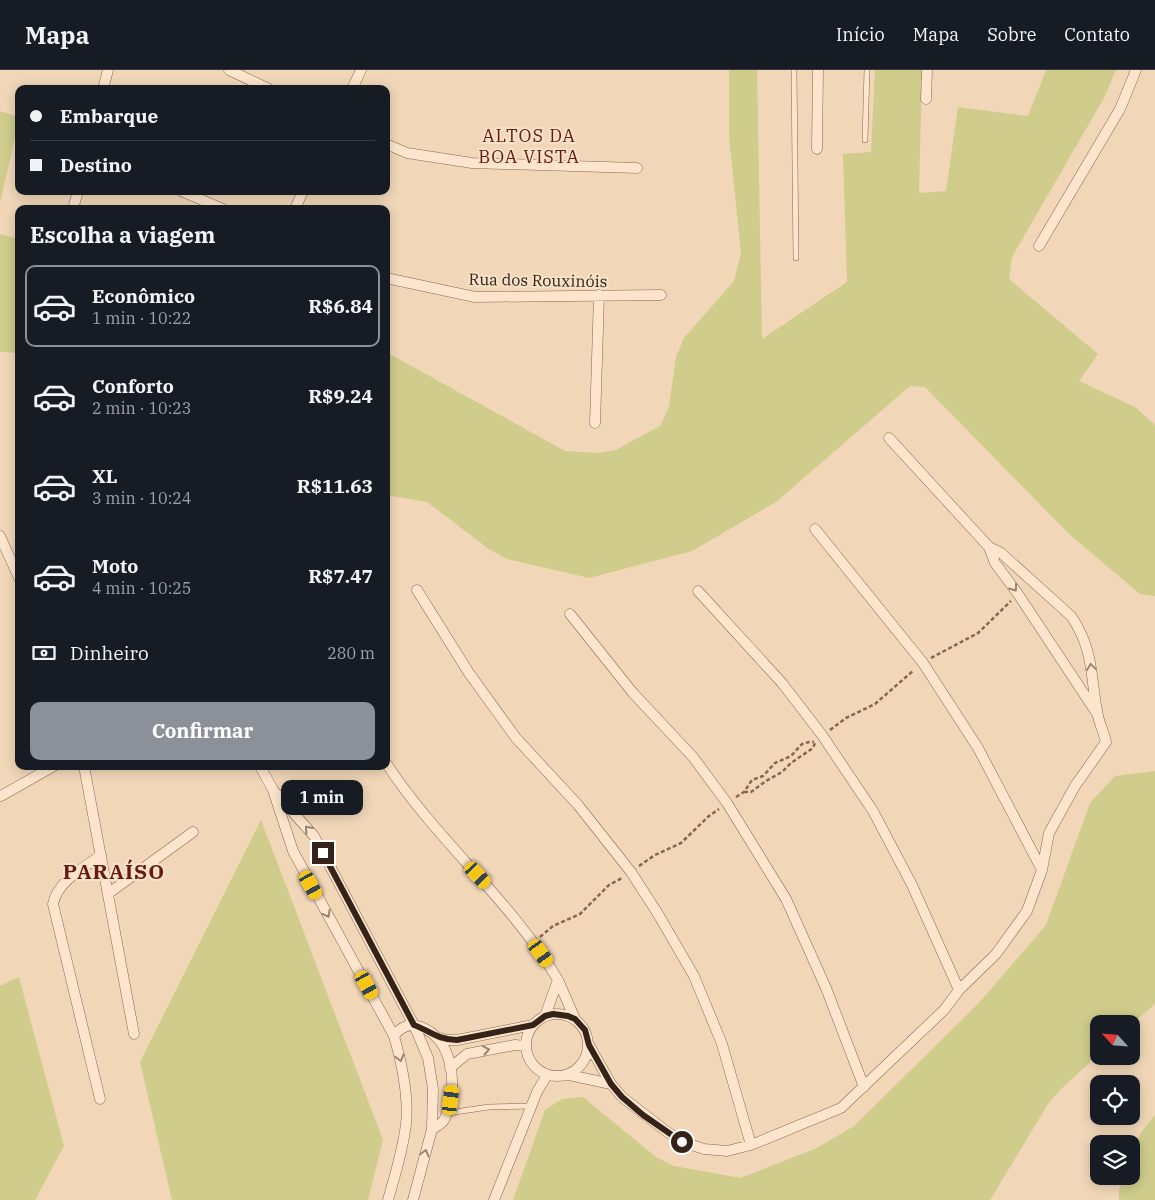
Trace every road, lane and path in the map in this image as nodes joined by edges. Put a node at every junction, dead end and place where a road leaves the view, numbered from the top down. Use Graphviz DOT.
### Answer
graph roads {
  1 [pos="108,70"];
  2 [pos="229,70"];
  3 [pos="361,70"];
  4 [pos="794,70"];
  5 [pos="818,70"];
  6 [pos="867,70"];
  7 [pos="927,70"];
  8 [pos="1136,70"];
  9 [pos="104,85"];
  10 [pos="261,85"];
  11 [pos="354,85"];
  12 [pos="926,99"];
  13 [pos="865,140"];
  14 [pos="390,146"];
  15 [pos="817,150"];
  16 [pos="637,168"];
  17 [pos="190,195"];
  18 [pos="213,205"];
  19 [pos="1039,246"];
  20 [pos="796,258"];
  21 [pos="390,279"];
  22 [pos="661,295"];
  23 [pos="599,296"];
  24 [pos="595,423"];
  25 [pos="889,438"];
  26 [pos="815,529"];
  27 [pos="0,536"];
  28 [pos="989,547"];
  29 [pos="15,569"];
  30 [pos="417,590"];
  31 [pos="698,591"];
  32 [pos="570,614"];
  33 [pos="1098,715"];
  34 [pos="790,756"];
  35 [pos="794,761"];
  36 [pos="390,768"];
  37 [pos="47,770"];
  38 [pos="85,770"];
  39 [pos="262,770"];
  40 [pos="763,776"];
  41 [pos="766,781"];
  42 [pos="273,790"];
  43 [pos="1,796"];
  44 [pos="192,832"];
  45 [pos="101,855"];
  46 [pos="1042,870"];
  47 [pos="109,893"];
  48 [pos="558,980"];
  49 [pos="959,990"];
  50 [pos="545,1016"];
  51 [pos="575,1019"];
  52 [pos="414,1025"];
  53 [pos="533,1025"];
  54 [pos="134,1034"];
  55 [pos="394,1036"];
  56 [pos="436,1037"];
  57 [pos="589,1045"];
  58 [pos="526,1046"];
  59 [pos="450,1068"];
  60 [pos="546,1075"];
  61 [pos="569,1075"];
  62 [pos="611,1084"];
  63 [pos="864,1087"];
  64 [pos="100,1100"];
  65 [pos="531,1106"];
  66 [pos="447,1113"];
  67 [pos="432,1129"];
  68 [pos="751,1145"];
  69 [pos="388,1200"];
  70 [pos="413,1200"];
  71 [pos="494,1200"];
  1 -- 9 [label="street"];
  2 -- 10 [label="street"];
  3 -- 11 [label="street"];
  4 -- 20 [label="lane"];
  5 -- 15 [label="street"];
  6 -- 13 [label="lane"];
  7 -- 12 [label="street"];
  8 -- 19 [label="street"];
  14 -- 16 [label="street"];
  17 -- 18 [label="street"];
  21 -- 23 [label="street, Rua dos Rouxinóis"];
  22 -- 23 [label="street, Rua dos Rouxinóis"];
  23 -- 24 [label="street"];
  25 -- 28 [label="street"];
  26 -- 46 [label="street"];
  27 -- 29 [label="street"];
  28 -- 33 [label="street, one-way"];
  33 -- 28 [label="street, one-way"];
  30 -- 68 [label="street"];
  31 -- 49 [label="street"];
  32 -- 63 [label="street"];
  33 -- 46 [label="street"];
  34 -- 35 [label="path"];
  34 -- 35 [label="path"];
  34 -- 40 [label="path"];
  35 -- 41 [label="path"];
  36 -- 48 [label="street"];
  37 -- 43 [label="street"];
  38 -- 45 [label="street"];
  39 -- 42 [label="street"];
  40 -- 41 [label="path"];
  40 -- 41 [label="path"];
  52 -- 42 [label="street, one-way"];
  42 -- 55 [label="street, one-way"];
  44 -- 47 [label="street"];
  45 -- 47 [label="street"];
  45 -- 64 [label="street"];
  46 -- 49 [label="street"];
  47 -- 54 [label="street"];
  48 -- 50 [label="street"];
  48 -- 51 [label="street"];
  49 -- 63 [label="street"];
  50 -- 51 [label="street"];
  50 -- 53 [label="street"];
  51 -- 57 [label="street"];
  52 -- 55 [label="street"];
  52 -- 56 [label="street"];
  52 -- 67 [label="street"];
  53 -- 56 [label="street"];
  53 -- 58 [label="street"];
  55 -- 69 [label="street, one-way"];
  56 -- 59 [label="street"];
  57 -- 61 [label="street"];
  57 -- 62 [label="street"];
  59 -- 58 [label="street, one-way"];
  58 -- 60 [label="street"];
  59 -- 66 [label="street"];
  60 -- 61 [label="street"];
  60 -- 65 [label="street"];
  61 -- 62 [label="street"];
  62 -- 68 [label="street"];
  63 -- 68 [label="street"];
  65 -- 66 [label="lane"];
  65 -- 71 [label="street"];
  66 -- 67 [label="street"];
  70 -- 67 [label="street, one-way"];
}
